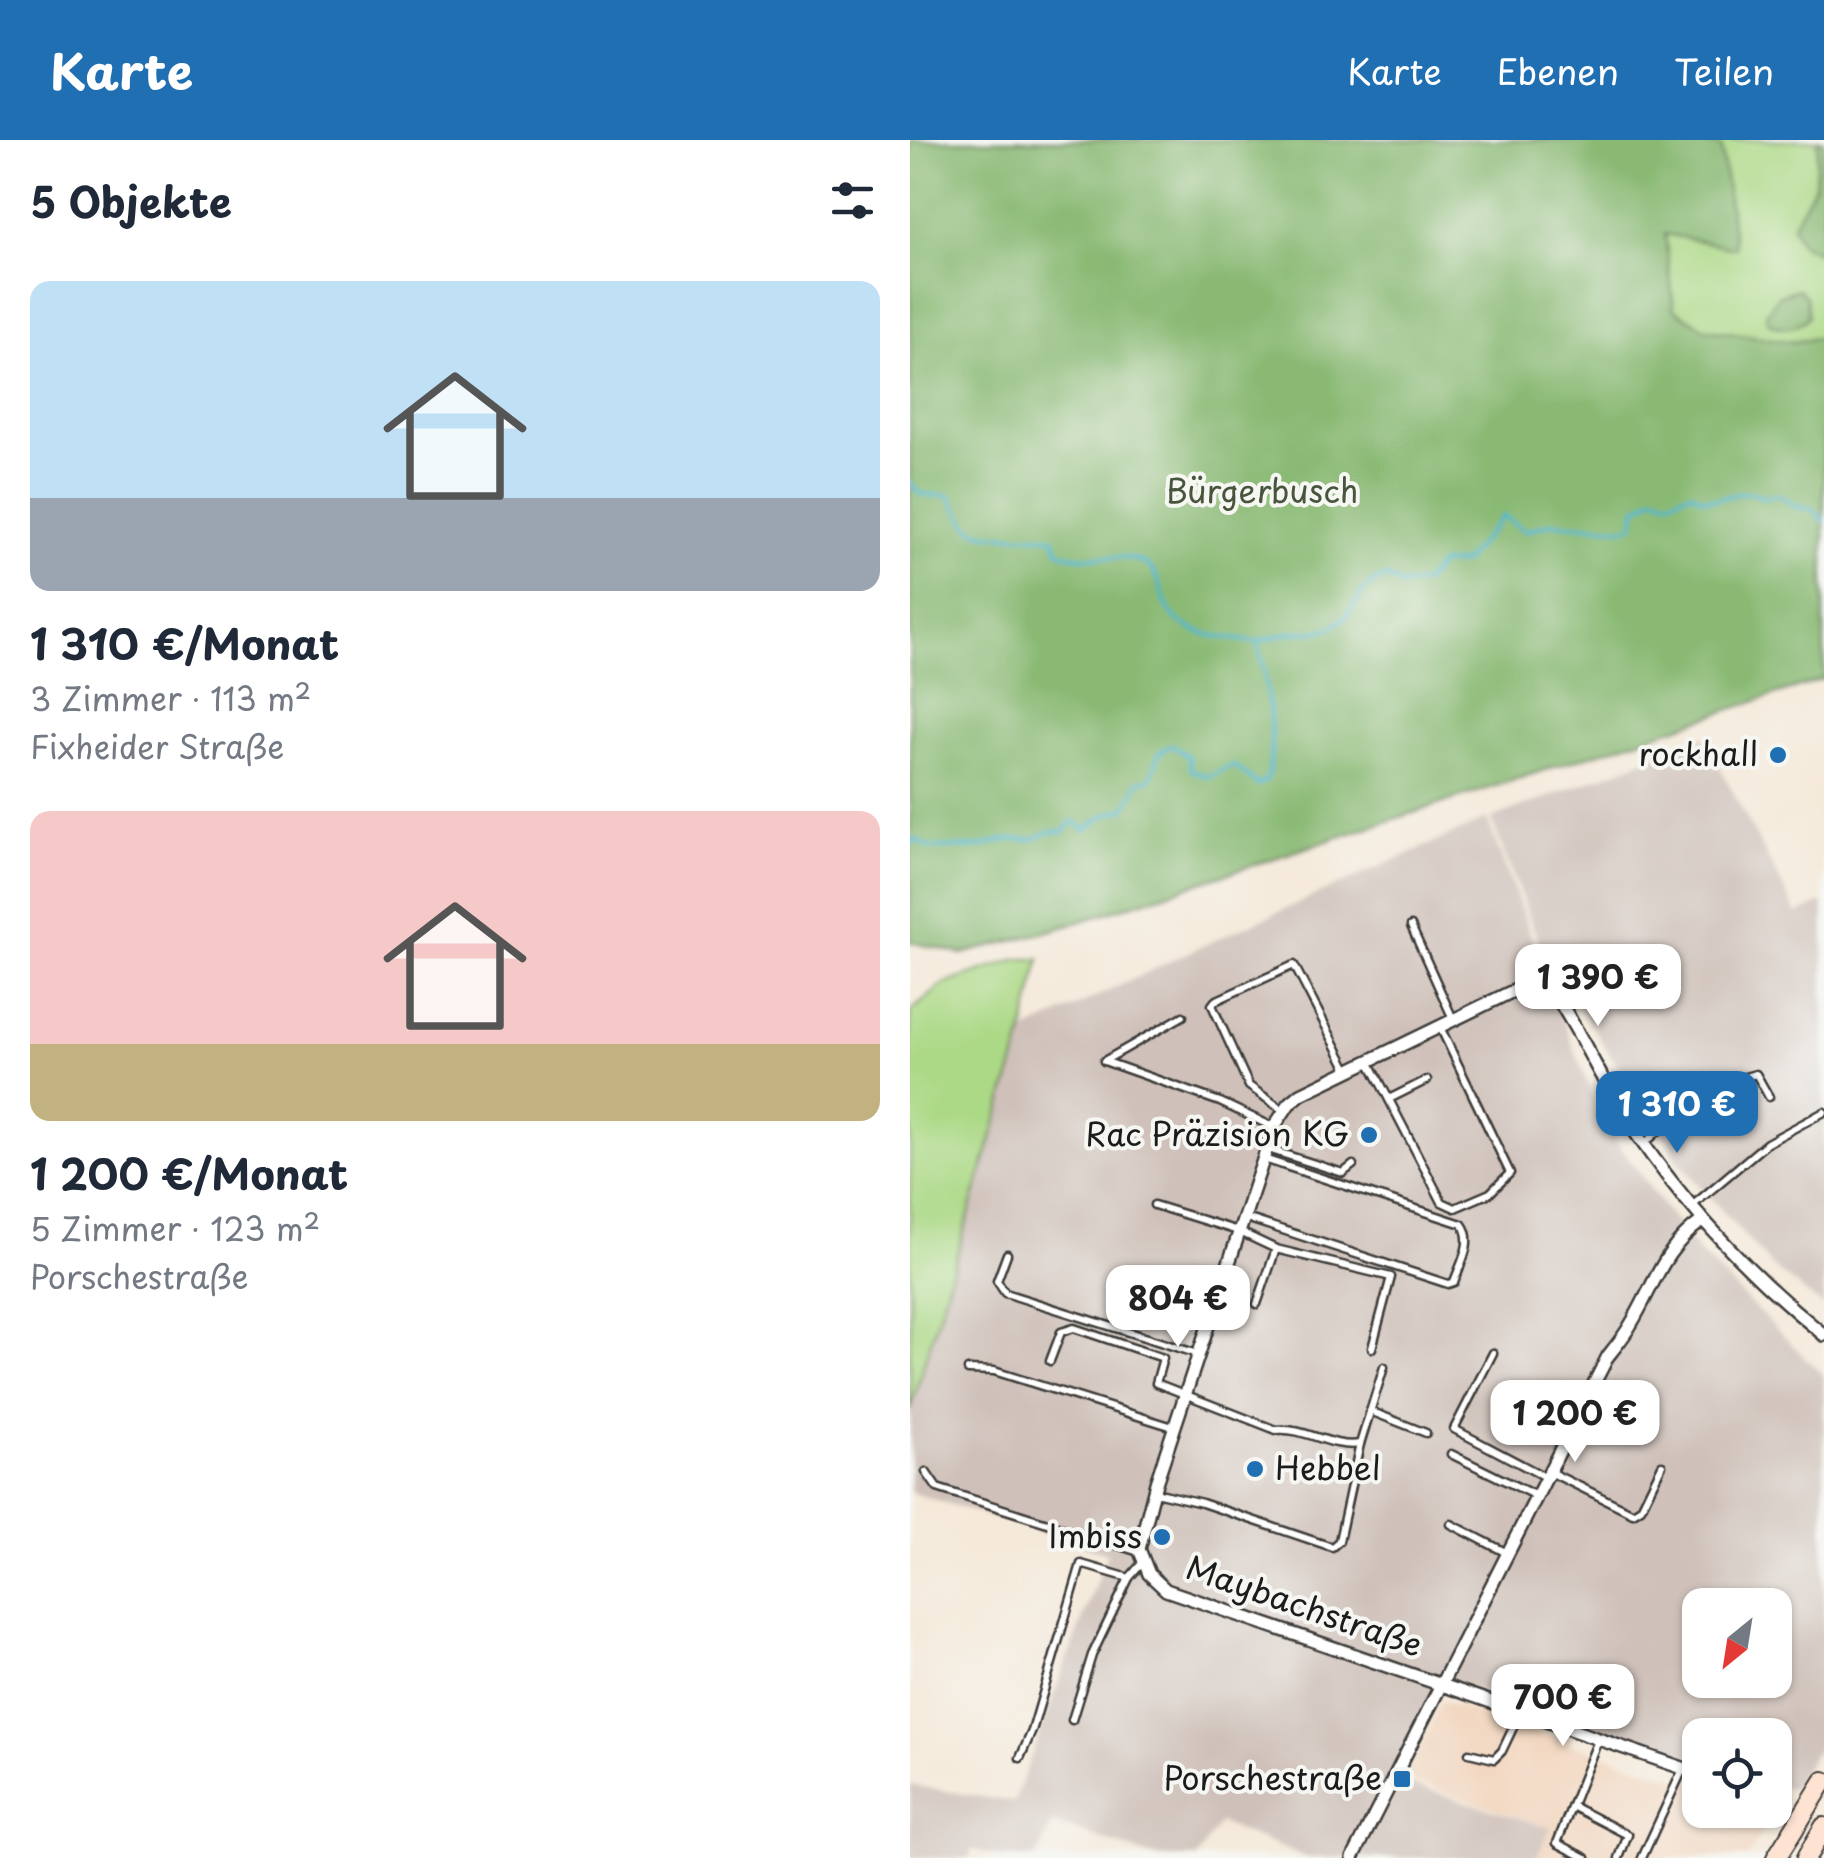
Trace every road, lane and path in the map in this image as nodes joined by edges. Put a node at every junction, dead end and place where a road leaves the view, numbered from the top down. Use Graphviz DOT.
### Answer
graph roads {
  1 [pos="1411,926"];
  2 [pos="1182,1016"];
  3 [pos="1453,1019"];
  4 [pos="1439,1026"];
  5 [pos="1369,1060"];
  6 [pos="1349,1071"];
  7 [pos="1427,1080"];
  8 [pos="1769,1098"];
  9 [pos="1388,1099"];
  10 [pos="1284,1111"];
  11 [pos="1824,1112"];
  12 [pos="1274,1127"];
  13 [pos="1644,1144"];
  14 [pos="1265,1154"];
  15 [pos="1354,1165"];
  16 [pos="1154,1205"];
  17 [pos="1692,1207"];
  18 [pos="1243,1217"];
  19 [pos="1702,1221"];
  20 [pos="1238,1232"];
  21 [pos="1276,1249"];
  22 [pos="1007,1254"];
  23 [pos="1258,1304"];
  24 [pos="1824,1335"];
  25 [pos="1372,1348"];
  26 [pos="1493,1353"];
  27 [pos="1198,1354"];
  28 [pos="1050,1361"];
  29 [pos="1384,1367"];
  30 [pos="968,1370"];
  31 [pos="1185,1394"];
  32 [pos="1370,1411"];
  33 [pos="1174,1428"];
  34 [pos="1426,1434"];
  35 [pos="1360,1444"];
  36 [pos="1452,1454"];
  37 [pos="1662,1464"];
  38 [pos="926,1472"];
  39 [pos="1547,1474"];
  40 [pos="1154,1491"];
  41 [pos="1536,1496"];
  42 [pos="1451,1524"];
  43 [pos="1507,1553"];
  44 [pos="1142,1557"];
  45 [pos="1130,1578"];
  46 [pos="1440,1684"];
  47 [pos="1521,1712"];
  48 [pos="1072,1720"];
  49 [pos="1598,1739"];
  50 [pos="1469,1753"];
  51 [pos="1020,1758"];
  52 [pos="1682,1767"];
  53 [pos="1682,1772"];
  54 [pos="1824,1781"];
  55 [pos="1572,1806"];
  56 [pos="1824,1827"];
  57 [pos="1352,1858"];
  58 [pos="1586,1858"];
  59 [pos="1620,1858"];
  60 [pos="1642,1858"];
  61 [pos="1776,1858"];
  62 [pos="1806,1858"];
  1 -- 3 [label="lane"];
  2 -- 12 [label="lane"];
  3 -- 4 [label="street"];
  3 -- 13 [label="street"];
  4 -- 5 [label="street"];
  4 -- 9 [label="lane"];
  5 -- 6 [label="street"];
  5 -- 9 [label="lane"];
  6 -- 10 [label="street"];
  6 -- 10 [label="lane"];
  7 -- 9 [label="lane"];
  8 -- 13 [label="lane"];
  10 -- 12 [label="street"];
  11 -- 17 [label="lane"];
  12 -- 14 [label="street"];
  13 -- 17 [label="street"];
  14 -- 15 [label="lane"];
  14 -- 18 [label="street"];
  14 -- 18 [label="lane"];
  16 -- 20 [label="lane"];
  17 -- 19 [label="street"];
  18 -- 20 [label="street"];
  19 -- 24 [label="street"];
  19 -- 39 [label="street"];
  20 -- 21 [label="lane"];
  20 -- 27 [label="street"];
  21 -- 23 [label="lane"];
  21 -- 25 [label="lane"];
  22 -- 27 [label="lane"];
  26 -- 39 [label="lane"];
  27 -- 31 [label="street"];
  28 -- 31 [label="lane"];
  29 -- 32 [label="lane"];
  30 -- 33 [label="lane"];
  31 -- 33 [label="street"];
  31 -- 35 [label="lane"];
  32 -- 34 [label="lane"];
  32 -- 35 [label="lane"];
  33 -- 40 [label="street"];
  35 -- 40 [label="lane"];
  36 -- 41 [label="lane"];
  37 -- 39 [label="lane"];
  38 -- 44 [label="lane"];
  39 -- 41 [label="street"];
  40 -- 44 [label="street"];
  41 -- 43 [label="street"];
  42 -- 43 [label="lane"];
  43 -- 46 [label="street"];
  44 -- 45 [label="lane"];
  44 -- 46 [label="street, Maybachstraße"];
  45 -- 48 [label="lane"];
  45 -- 51 [label="lane"];
  46 -- 47 [label="street, Maybachstraße"];
  46 -- 57 [label="street"];
  47 -- 49 [label="street, Maybachstraße"];
  47 -- 50 [label="lane"];
  49 -- 52 [label="street, Maybachstraße"];
  49 -- 55 [label="lane"];
  53 -- 60 [label="lane"];
  54 -- 61 [label="main road"];
  55 -- 58 [label="lane"];
  55 -- 59 [label="lane"];
  56 -- 62 [label="main road"];
}
